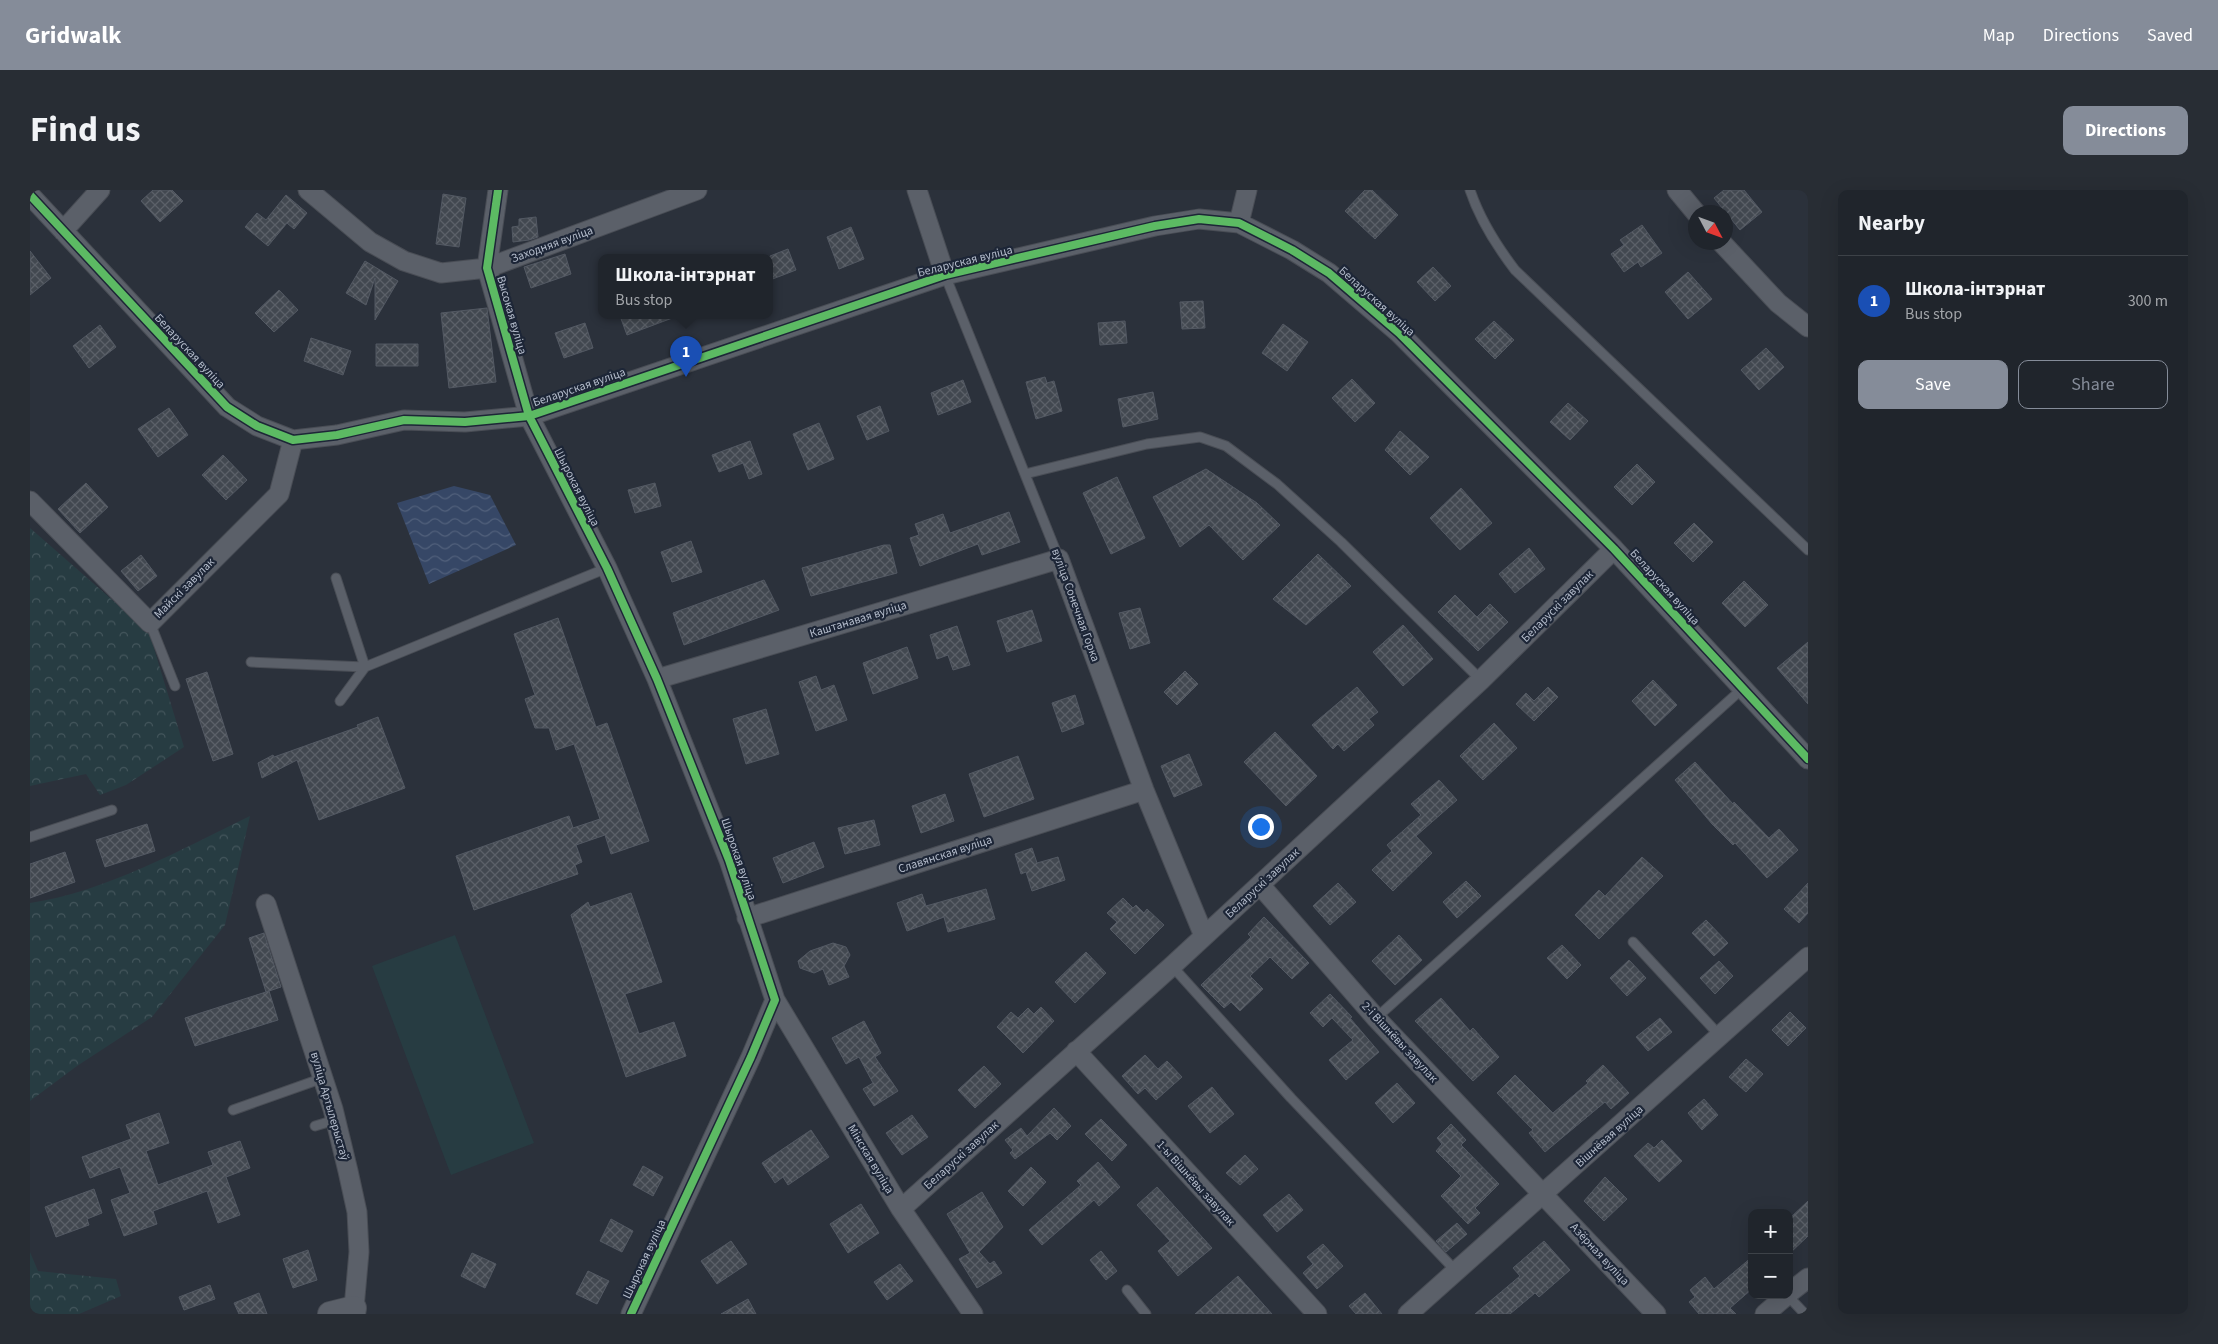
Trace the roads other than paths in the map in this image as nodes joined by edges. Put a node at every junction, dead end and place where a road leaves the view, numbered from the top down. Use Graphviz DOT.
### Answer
graph roads {
  1 [pos="100,190"];
  2 [pos="308,190"];
  3 [pos="498,190"];
  4 [pos="697,190"];
  5 [pos="917,190"];
  6 [pos="1247,190"];
  7 [pos="1470,190"];
  8 [pos="1677,190"];
  9 [pos="1689,205"];
  10 [pos="33,206"];
  11 [pos="1238,223"];
  12 [pos="63,231"];
  13 [pos="1729,250"];
  14 [pos="487,268"];
  15 [pos="945,275"];
  16 [pos="1808,327"];
  17 [pos="529,416"];
  18 [pos="293,440"];
  19 [pos="1025,474"];
  20 [pos="30,502"];
  21 [pos="1614,549"];
  22 [pos="1808,550"];
  23 [pos="1059,559"];
  24 [pos="607,568"];
  25 [pos="336,578"];
  26 [pos="150,623"];
  27 [pos="251,662"];
  28 [pos="366,667"];
  29 [pos="657,679"];
  30 [pos="1481,680"];
  31 [pos="175,686"];
  32 [pos="1742,690"];
  33 [pos="340,701"];
  34 [pos="1808,759"];
  35 [pos="1144,790"];
  36 [pos="112,810"];
  37 [pos="30,837"];
  38 [pos="1260,885"];
  39 [pos="266,904"];
  40 [pos="746,918"];
  41 [pos="1204,936"];
  42 [pos="1633,942"];
  43 [pos="1808,958"];
  44 [pos="1172,966"];
  45 [pos="775,1000"];
  46 [pos="1376,1018"];
  47 [pos="1721,1036"];
  48 [pos="1076,1051"];
  49 [pos="323,1078"];
  50 [pos="233,1110"];
  51 [pos="336,1120"];
  52 [pos="315,1126"];
  53 [pos="1544,1195"];
  54 [pos="901,1209"];
  55 [pos="1456,1271"];
  56 [pos="1808,1278"];
  57 [pos="1127,1290"];
  58 [pos="1793,1291"];
  59 [pos="1783,1299"];
  60 [pos="1792,1299"];
  61 [pos="353,1311"];
  62 [pos="330,1314"];
  63 [pos="631,1314"];
  64 [pos="973,1314"];
  65 [pos="1146,1314"];
  66 [pos="1316,1314"];
  67 [pos="1408,1314"];
  68 [pos="1656,1314"];
  69 [pos="1765,1314"];
  70 [pos="1805,1314"];
  1 -- 12 [label="street"];
  2 -- 14 [label="street, Заходняя вуліца"];
  3 -- 14 [label="street, Высокая вуліца"];
  4 -- 14 [label="street, Заходняя вуліца"];
  5 -- 15 [label="street"];
  6 -- 11 [label="street"];
  7 -- 22 [label="lane"];
  8 -- 9 [label="street"];
  10 -- 12 [label="street, Беларуская вуліца"];
  11 -- 15 [label="street, Беларуская вуліца"];
  11 -- 21 [label="street, Беларуская вуліца"];
  12 -- 18 [label="street, Беларуская вуліца"];
  13 -- 16 [label="street"];
  14 -- 17 [label="street, Высокая вуліца"];
  15 -- 17 [label="street, Беларуская вуліца"];
  15 -- 19 [label="lane, вуліца Сонечная Горка"];
  17 -- 18 [label="street, Беларуская вуліца"];
  17 -- 24 [label="street, Шырокая вуліца"];
  18 -- 26 [label="street, Майскі завулак"];
  19 -- 23 [label="lane, вуліца Сонечная Горка"];
  19 -- 30 [label="lane"];
  20 -- 26 [label="street, Майскі завулак"];
  21 -- 30 [label="street, Беларускі завулак"];
  21 -- 32 [label="street, Беларуская вуліца"];
  23 -- 29 [label="street, Каштанавая вуліца"];
  23 -- 35 [label="street, вуліца Сонечная Горка"];
  24 -- 28 [label="lane"];
  24 -- 29 [label="street, Шырокая вуліца"];
  25 -- 28 [label="lane"];
  26 -- 31 [label="lane"];
  27 -- 28 [label="lane"];
  28 -- 33 [label="lane"];
  29 -- 40 [label="street, Шырокая вуліца"];
  30 -- 38 [label="street, Беларускі завулак"];
  32 -- 34 [label="street, Беларуская вуліца"];
  32 -- 46 [label="lane"];
  35 -- 40 [label="street, Славянская вуліца"];
  35 -- 41 [label="street, вуліца Сонечная Горка"];
  36 -- 37 [label="lane"];
  38 -- 41 [label="street, Беларускі завулак"];
  38 -- 46 [label="street, 2-і Вішнёвы завулак"];
  39 -- 49 [label="street, вуліца Артылерыстаў"];
  40 -- 45 [label="street, Шырокая вуліца"];
  41 -- 44 [label="street, Беларускі завулак"];
  42 -- 47 [label="lane"];
  43 -- 47 [label="street, Вішнёвая вуліца"];
  44 -- 48 [label="street, Беларускі завулак"];
  44 -- 55 [label="lane"];
  45 -- 54 [label="street, Мінская вуліца"];
  45 -- 63 [label="street, Шырокая вуліца"];
  46 -- 53 [label="street, 2-і Вішнёвы завулак"];
  47 -- 53 [label="street, Вішнёвая вуліца"];
  48 -- 54 [label="street, Беларускі завулак"];
  48 -- 66 [label="street, 1-ы Вішнёвы завулак"];
  49 -- 50 [label="lane"];
  49 -- 51 [label="street, вуліца Артылерыстаў"];
  51 -- 52 [label="lane"];
  51 -- 61 [label="street, вуліца Артылерыстаў"];
  53 -- 55 [label="street, Вішнёвая вуліца"];
  53 -- 68 [label="street, Азёрная вуліца"];
  54 -- 64 [label="street, Мінская вуліца"];
  55 -- 67 [label="street, Вішнёвая вуліца"];
  56 -- 58 [label="street"];
  57 -- 65 [label="lane"];
  59 -- 69 [label="street"];
  60 -- 70 [label="lane"];
  61 -- 62 [label="street"];
}
